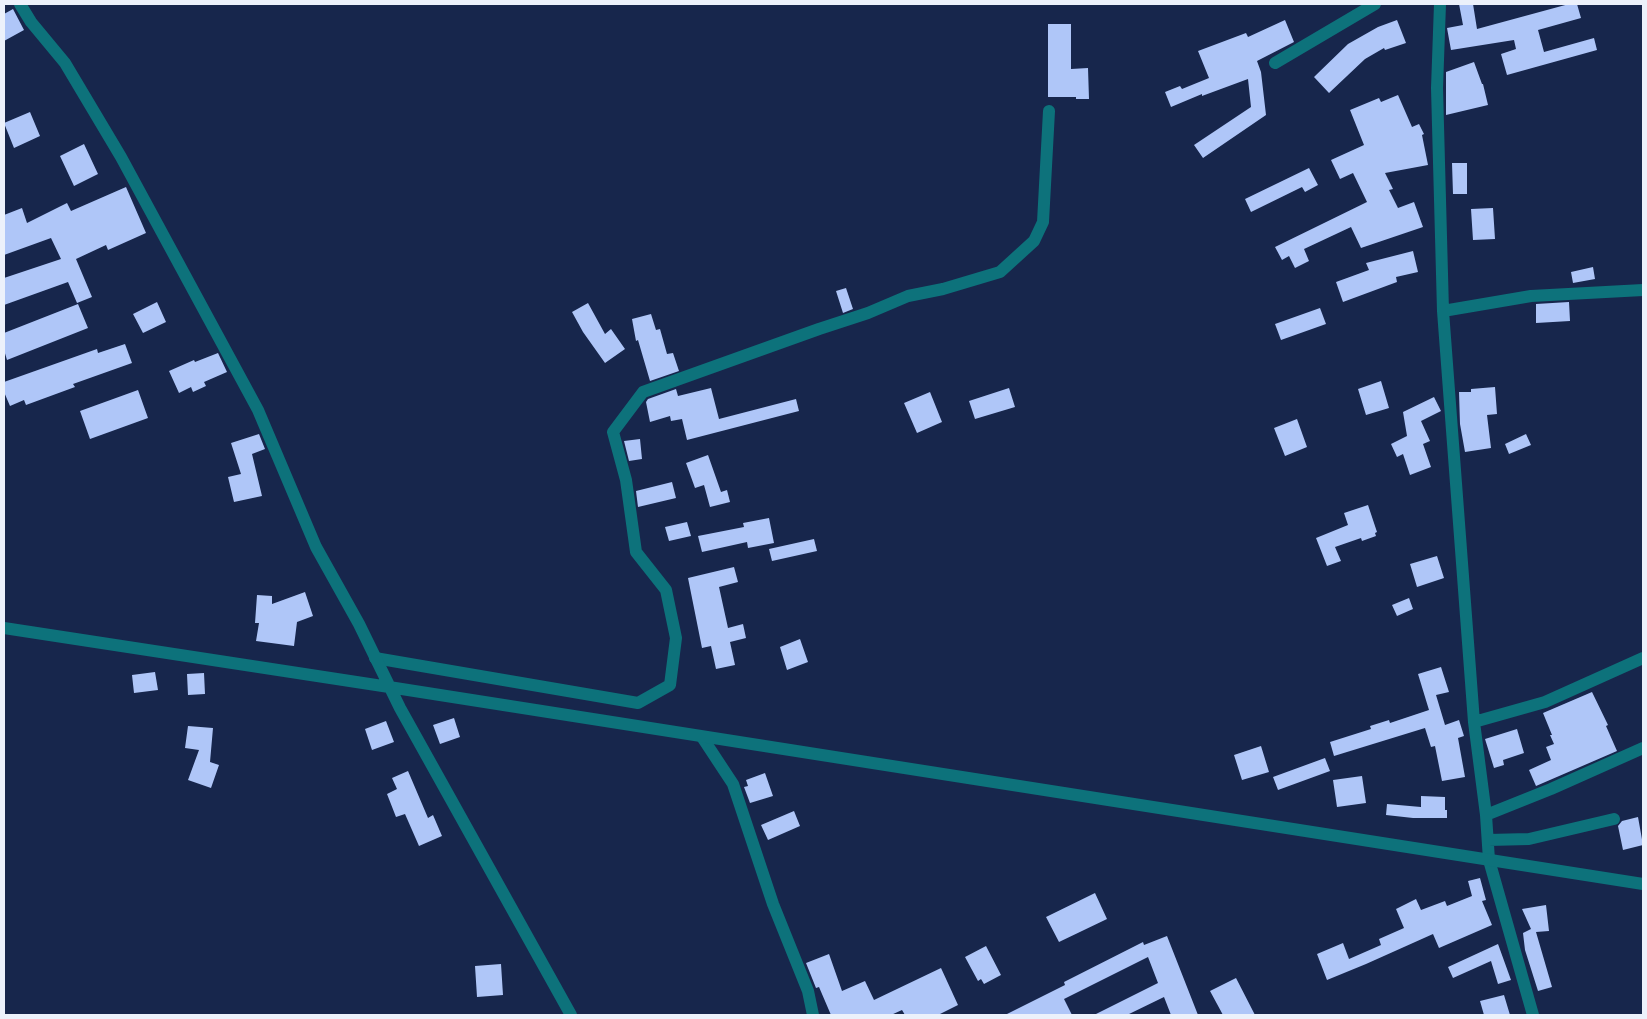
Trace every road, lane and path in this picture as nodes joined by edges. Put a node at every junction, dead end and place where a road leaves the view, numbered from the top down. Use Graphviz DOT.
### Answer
graph roads {
  1 [pos="20,4"];
  2 [pos="1375,4"];
  3 [pos="1440,4"];
  4 [pos="1276,63"];
  5 [pos="1049,111"];
  6 [pos="1643,290"];
  7 [pos="1443,311"];
  8 [pos="4,628"];
  9 [pos="376,658"];
  10 [pos="1643,658"];
  11 [pos="389,687"];
  12 [pos="1474,722"];
  13 [pos="702,737"];
  14 [pos="1643,748"];
  15 [pos="1486,815"];
  16 [pos="1614,819"];
  17 [pos="1488,840"];
  18 [pos="1490,860"];
  19 [pos="1643,884"];
  20 [pos="571,1015"];
  21 [pos="813,1015"];
  22 [pos="1533,1015"];
  1 -- 9 [label="street"];
  2 -- 4 [label="street"];
  3 -- 7 [label="street"];
  5 -- 9 [label="street"];
  6 -- 7 [label="street"];
  7 -- 12 [label="street"];
  8 -- 11 [label="street"];
  9 -- 11 [label="street"];
  10 -- 12 [label="street"];
  11 -- 13 [label="street"];
  11 -- 20 [label="street"];
  12 -- 15 [label="street"];
  13 -- 18 [label="street"];
  13 -- 21 [label="street"];
  14 -- 15 [label="street"];
  15 -- 17 [label="street"];
  16 -- 17 [label="street"];
  17 -- 18 [label="street"];
  18 -- 19 [label="street"];
  18 -- 22 [label="street"];
}
